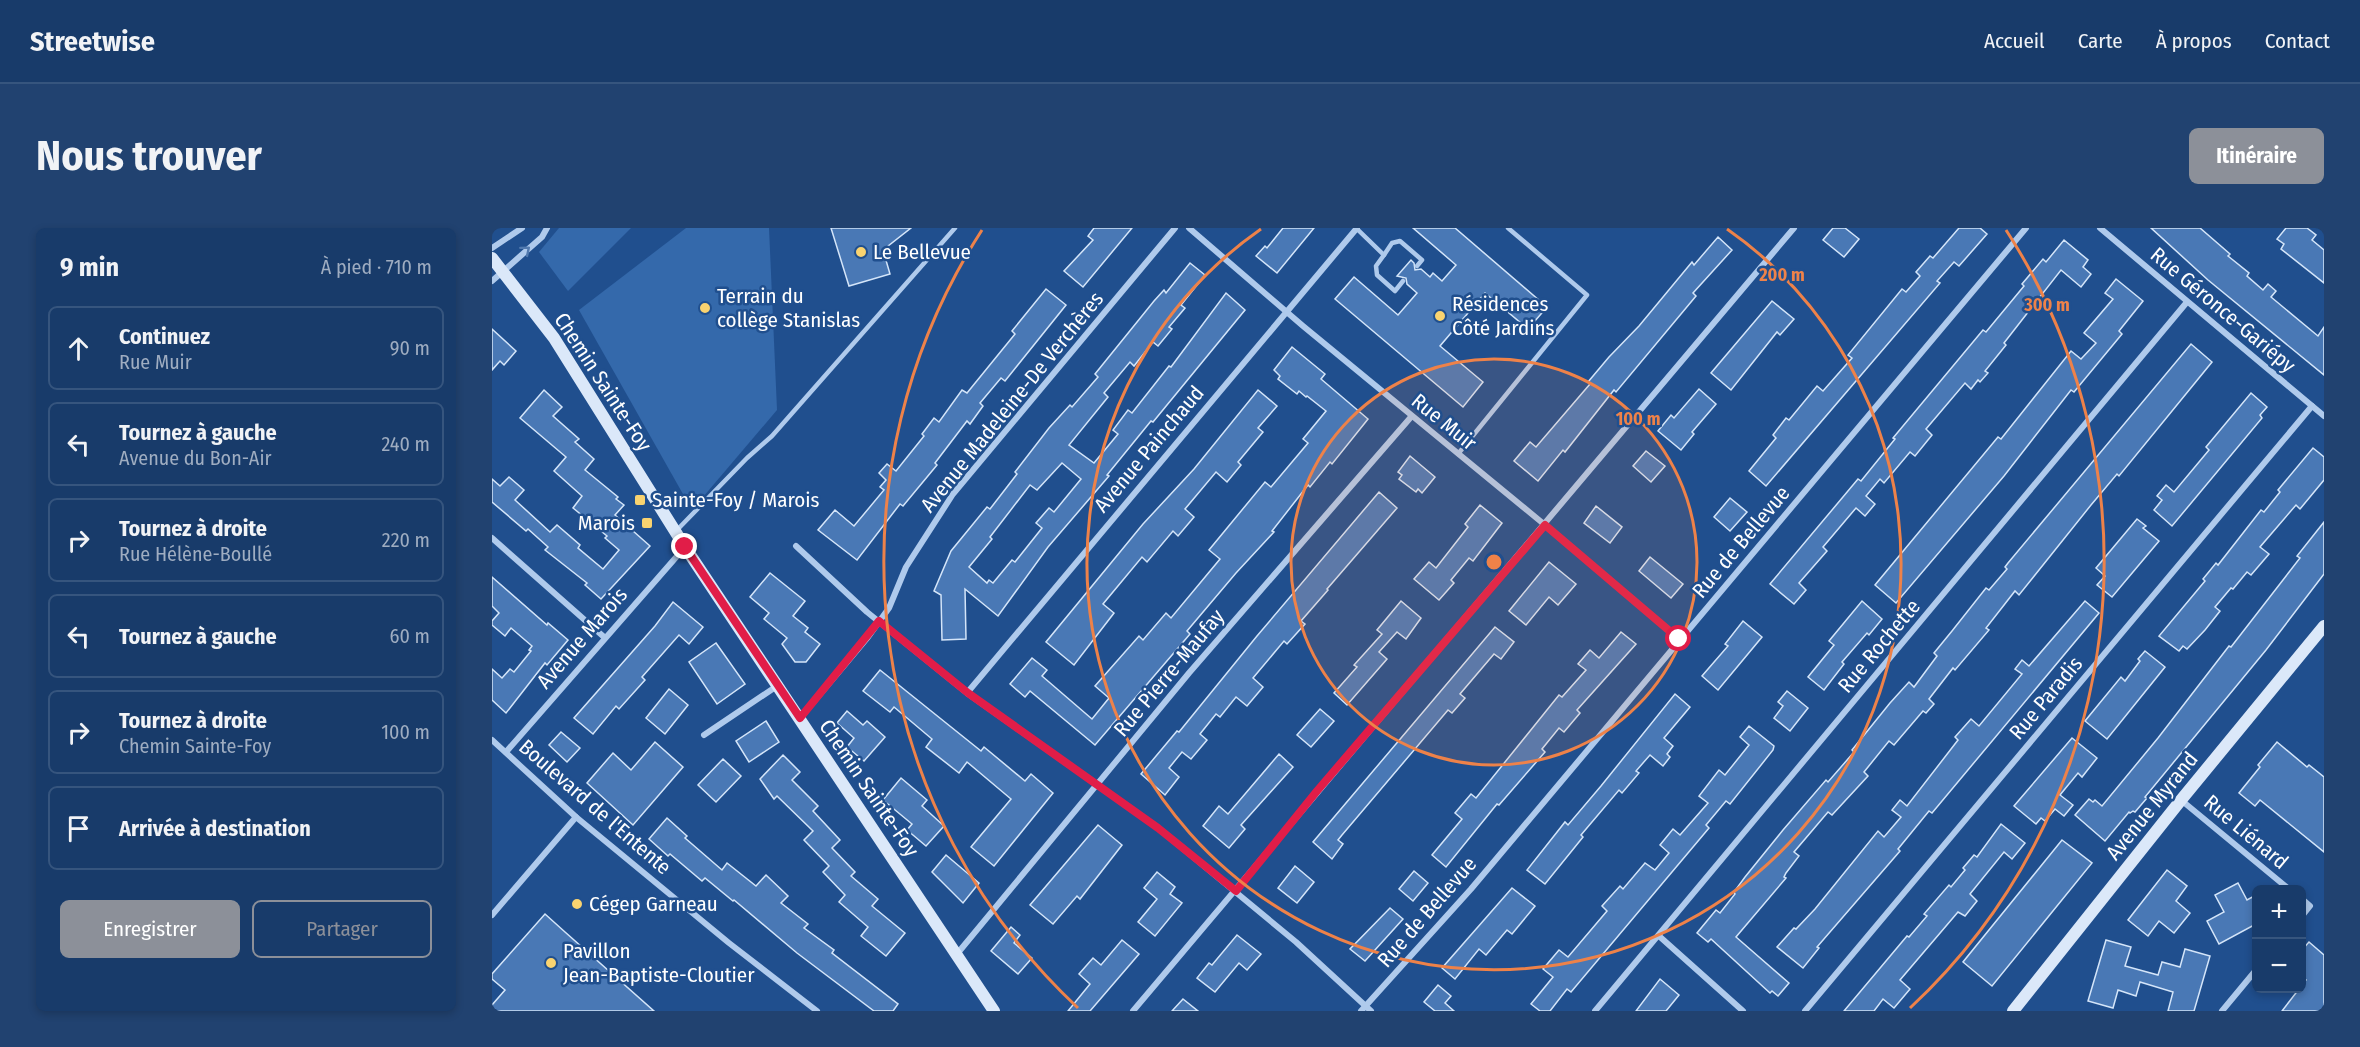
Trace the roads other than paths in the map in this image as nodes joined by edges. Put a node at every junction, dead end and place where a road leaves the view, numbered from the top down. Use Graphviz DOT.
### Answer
graph roads {
  1 [pos="522,228"];
  2 [pos="547,228"];
  3 [pos="955,228"];
  4 [pos="1175,228"];
  5 [pos="1189,228"];
  6 [pos="1508,228"];
  7 [pos="1794,228"];
  8 [pos="2026,228"];
  9 [pos="2100,228"];
  10 [pos="1357,229"];
  11 [pos="492,248"];
  12 [pos="1384,255"];
  13 [pos="492,258"];
  14 [pos="1417,266"];
  15 [pos="502,270"];
  16 [pos="492,281"];
  17 [pos="1403,281"];
  18 [pos="2187,302"];
  19 [pos="1286,311"];
  20 [pos="2312,406"];
  21 [pos="2324,416"];
  22 [pos="1411,417"];
  23 [pos="1458,454"];
  24 [pos="1545,525"];
  25 [pos="675,532"];
  26 [pos="492,538"];
  27 [pos="795,546"];
  28 [pos="685,547"];
  29 [pos="879,621"];
  30 [pos="2324,627"];
  31 [pos="604,638"];
  32 [pos="1679,639"];
  33 [pos="777,686"];
  34 [pos="968,693"];
  35 [pos="800,718"];
  36 [pos="704,735"];
  37 [pos="492,740"];
  38 [pos="506,752"];
  39 [pos="1096,785"];
  40 [pos="2181,800"];
  41 [pos="576,817"];
  42 [pos="2284,885"];
  43 [pos="1236,891"];
  44 [pos="492,915"];
  45 [pos="1659,936"];
  46 [pos="957,954"];
  47 [pos="2252,975"];
  48 [pos="1363,1009"];
  49 [pos="817,1011"];
  50 [pos="994,1011"];
  51 [pos="1133,1011"];
  52 [pos="1371,1011"];
  53 [pos="1595,1011"];
  54 [pos="1743,1011"];
  55 [pos="1804,1011"];
  56 [pos="2013,1011"];
  57 [pos="2222,1011"];
  1 -- 11 [label="street"];
  15 -- 2 [label="street, one-way"];
  3 -- 25 [label="lane"];
  4 -- 29 [label="street, Avenue Madeleine-De Verchères"];
  5 -- 19 [label="street, Rue Muir"];
  6 -- 23 [label="lane"];
  7 -- 24 [label="street"];
  8 -- 32 [label="street, Rue de Bellevue"];
  9 -- 18 [label="street, Rue Géronce-Gariépy"];
  10 -- 12 [label="lane"];
  10 -- 19 [label="street, Avenue Painchaud"];
  12 -- 14 [label="lane"];
  12 -- 17 [label="lane"];
  13 -- 15 [label="main road, Chemin Sainte-Foy"];
  15 -- 16 [label="street"];
  15 -- 25 [label="main road, Chemin Sainte-Foy"];
  18 -- 20 [label="street, Rue Géronce-Gariépy"];
  18 -- 45 [label="street, Rue Rochette"];
  19 -- 22 [label="street, Rue Muir"];
  19 -- 34 [label="street, Avenue Painchaud"];
  20 -- 21 [label="street, Rue Géronce-Gariépy"];
  20 -- 55 [label="street, Rue Paradis"];
  22 -- 23 [label="street, Rue Muir"];
  22 -- 39 [label="street, Rue Pierre-Maufay"];
  23 -- 24 [label="street, Rue Muir"];
  24 -- 32 [label="street, Rue Muir"];
  24 -- 43 [label="street"];
  25 -- 28 [label="main road, Chemin Sainte-Foy"];
  26 -- 31 [label="street"];
  27 -- 29 [label="street"];
  28 -- 31 [label="street, Avenue Marois"];
  28 -- 33 [label="main road, Chemin Sainte-Foy"];
  29 -- 34 [label="street"];
  29 -- 35 [label="street, Avenue Madeleine-De Verchères"];
  30 -- 40 [label="main road, Avenue Myrand"];
  31 -- 38 [label="street, Avenue Marois"];
  32 -- 48 [label="street, Rue de Bellevue"];
  33 -- 35 [label="main road, Chemin Sainte-Foy"];
  33 -- 36 [label="street"];
  34 -- 39 [label="street"];
  35 -- 46 [label="main road, Chemin Sainte-Foy"];
  37 -- 38 [label="street, Boulevard de l'Entente"];
  38 -- 41 [label="street, Boulevard de l'Entente"];
  39 -- 43 [label="street"];
  39 -- 46 [label="street, Rue Pierre-Maufay"];
  40 -- 42 [label="street, Rue Liénard"];
  40 -- 56 [label="main road, Avenue Myrand"];
  41 -- 44 [label="street"];
  41 -- 49 [label="street, Boulevard de l'Entente"];
  43 -- 48 [label="street"];
  43 -- 51 [label="street"];
  45 -- 53 [label="street, Rue Rochette"];
  45 -- 54 [label="street"];
  46 -- 50 [label="main road, Chemin Sainte-Foy"];
  47 -- 57 [label="street"];
  48 -- 52 [label="street"];
}
